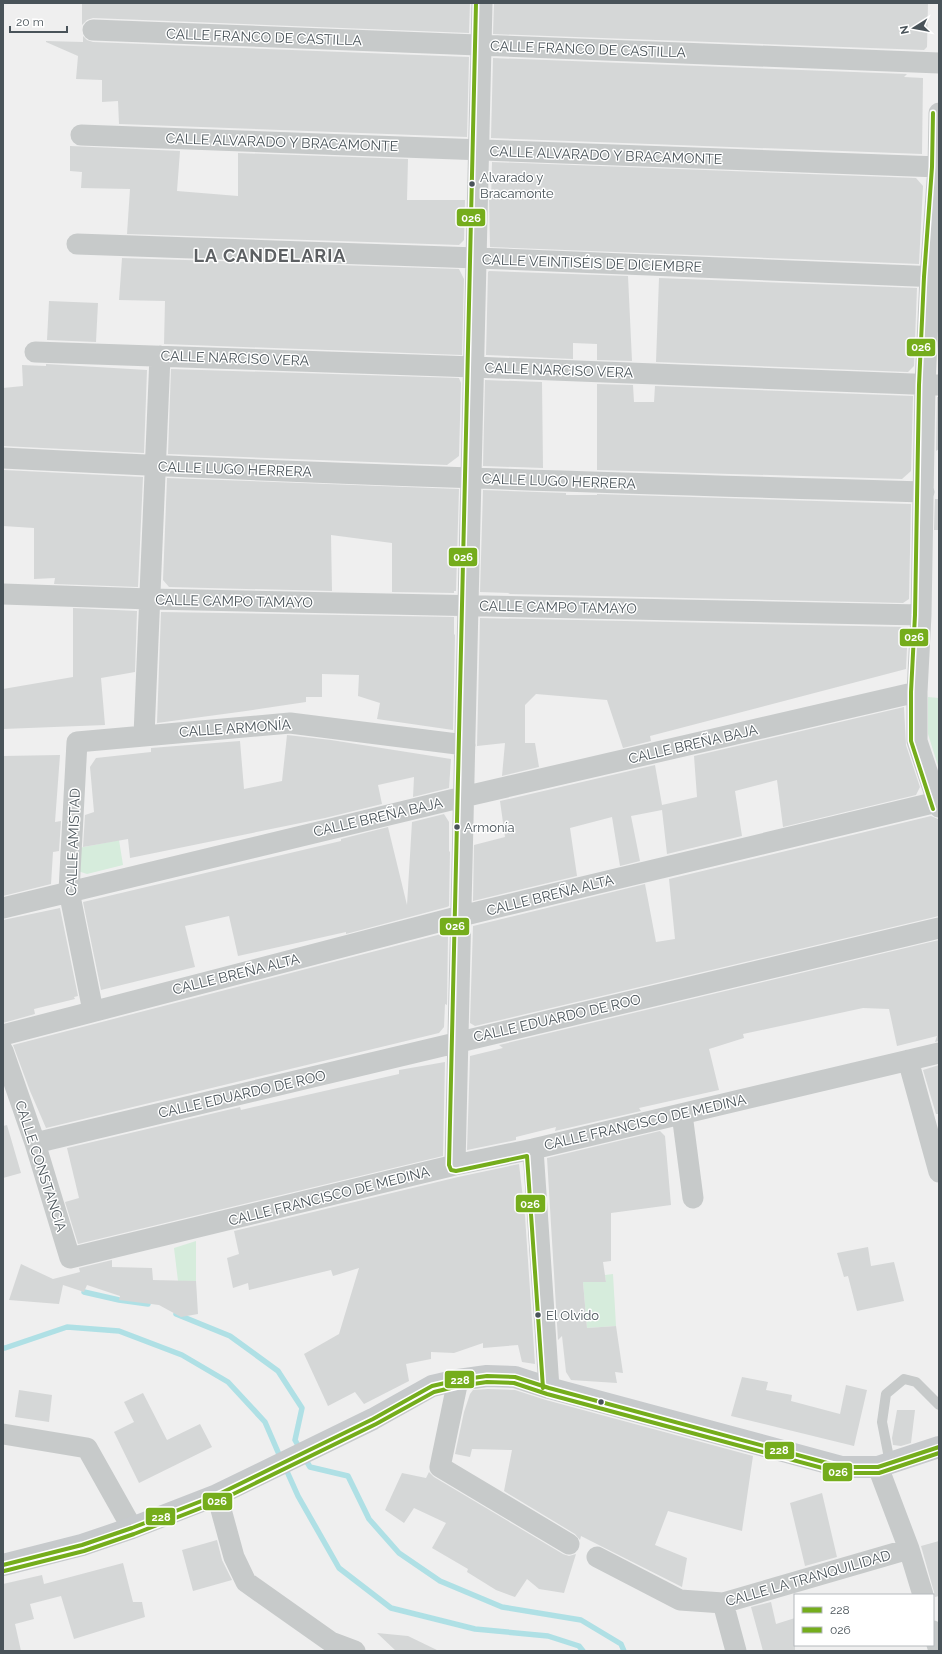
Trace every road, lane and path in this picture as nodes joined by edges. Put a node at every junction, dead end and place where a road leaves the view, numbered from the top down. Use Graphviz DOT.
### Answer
graph roads {
  1 [pos="482,3"];
  2 [pos="93,30"];
  3 [pos="481,45"];
  4 [pos="939,64"];
  5 [pos="939,113"];
  6 [pos="81,134"];
  7 [pos="479,150"];
  8 [pos="938,167"];
  9 [pos="77,244"];
  10 [pos="477,258"];
  11 [pos="934,277"];
  12 [pos="35,352"];
  13 [pos="160,356"];
  14 [pos="474,367"];
  15 [pos="932,385"];
  16 [pos="3,458"];
  17 [pos="156,466"];
  18 [pos="471,478"];
  19 [pos="924,492"];
  20 [pos="3,594"];
  21 [pos="150,599"];
  22 [pos="468,605"];
  23 [pos="921,615"];
  24 [pos="917,692"];
  25 [pos="144,735"];
  26 [pos="77,742"];
  27 [pos="465,745"];
  28 [pos="463,797"];
  29 [pos="938,804"];
  30 [pos="69,891"];
  31 [pos="3,908"];
  32 [pos="461,916"];
  33 [pos="939,928"];
  34 [pos="93,1011"];
  35 [pos="3,1035"];
  36 [pos="458,1042"];
  37 [pos="3,1051"];
  38 [pos="939,1053"];
  39 [pos="908,1060"];
  40 [pos="682,1114"];
  41 [pos="34,1143"];
  42 [pos="533,1149"];
  43 [pos="455,1165"];
  44 [pos="939,1172"];
  45 [pos="693,1198"];
  46 [pos="70,1258"];
  47 [pos="458,1380"];
  48 [pos="549,1388"];
  49 [pos="939,1405"];
  50 [pos="3,1434"];
  51 [pos="939,1446"];
  52 [pos="884,1465"];
  53 [pos="217,1495"];
  54 [pos="132,1528"];
  55 [pos="570,1544"];
  56 [pos="909,1549"];
  57 [pos="597,1557"];
  58 [pos="3,1565"];
  59 [pos="922,1594"];
  60 [pos="723,1603"];
  61 [pos="934,1634"];
  62 [pos="355,1651"];
  63 [pos="736,1651"];
  64 [pos="939,1651"];
  1 -- 3 [label="street"];
  2 -- 3 [label="street, CALLE FRANCO DE CASTILLA"];
  3 -- 4 [label="street, CALLE FRANCO DE CASTILLA"];
  3 -- 7 [label="street"];
  5 -- 8 [label="street"];
  6 -- 7 [label="street, CALLE ALVARADO Y BRACAMONTE"];
  7 -- 8 [label="street, CALLE ALVARADO Y BRACAMONTE"];
  7 -- 10 [label="street"];
  8 -- 11 [label="street"];
  9 -- 10 [label="street, CALLE VEINTISÉIS DE DICIEMBRE"];
  10 -- 11 [label="street, CALLE VEINTISÉIS DE DICIEMBRE"];
  10 -- 14 [label="street"];
  11 -- 15 [label="street"];
  12 -- 13 [label="street, CALLE NARCISO VERA"];
  13 -- 14 [label="street, CALLE NARCISO VERA"];
  13 -- 17 [label="street"];
  14 -- 15 [label="street, CALLE NARCISO VERA"];
  14 -- 18 [label="street"];
  15 -- 19 [label="street"];
  16 -- 17 [label="street, CALLE LUGO HERRERA"];
  17 -- 18 [label="street, CALLE LUGO HERRERA"];
  17 -- 21 [label="street"];
  18 -- 19 [label="street, CALLE LUGO HERRERA"];
  18 -- 22 [label="street"];
  19 -- 23 [label="street"];
  20 -- 21 [label="street, CALLE CAMPO TAMAYO"];
  21 -- 22 [label="street, CALLE CAMPO TAMAYO"];
  21 -- 25 [label="street"];
  22 -- 23 [label="street, CALLE CAMPO TAMAYO"];
  22 -- 27 [label="street"];
  23 -- 24 [label="street"];
  24 -- 28 [label="street, CALLE BREÑA BAJA"];
  24 -- 29 [label="street"];
  25 -- 26 [label="street, CALLE ARMONÍA"];
  25 -- 27 [label="street, CALLE ARMONÍA"];
  26 -- 30 [label="street, CALLE AMISTAD"];
  27 -- 28 [label="street"];
  28 -- 30 [label="street, CALLE BREÑA BAJA"];
  28 -- 32 [label="street"];
  29 -- 32 [label="street, CALLE BREÑA ALTA"];
  30 -- 31 [label="street, CALLE BREÑA BAJA"];
  30 -- 34 [label="street, CALLE AMISTAD"];
  32 -- 34 [label="street, CALLE BREÑA ALTA"];
  32 -- 36 [label="street"];
  33 -- 36 [label="street, CALLE EDUARDO DE ROO"];
  34 -- 35 [label="street, CALLE BREÑA ALTA"];
  36 -- 41 [label="street, CALLE EDUARDO DE ROO"];
  36 -- 43 [label="street"];
  37 -- 41 [label="street, CALLE CONSTANCIA"];
  38 -- 39 [label="street, CALLE FRANCISCO DE MEDINA"];
  39 -- 40 [label="street, CALLE FRANCISCO DE MEDINA"];
  39 -- 44 [label="street"];
  40 -- 42 [label="street, CALLE FRANCISCO DE MEDINA"];
  40 -- 45 [label="street"];
  41 -- 46 [label="street, CALLE CONSTANCIA"];
  42 -- 43 [label="street, CALLE FRANCISCO DE MEDINA"];
  42 -- 48 [label="street"];
  43 -- 46 [label="street, CALLE FRANCISCO DE MEDINA"];
  47 -- 48 [label="main road"];
  47 -- 53 [label="main road"];
  47 -- 55 [label="street"];
  48 -- 52 [label="main road"];
  49 -- 52 [label="lane"];
  50 -- 54 [label="street"];
  51 -- 52 [label="main road"];
  52 -- 56 [label="street"];
  53 -- 54 [label="main road"];
  53 -- 62 [label="street"];
  54 -- 58 [label="main road"];
  56 -- 59 [label="street"];
  56 -- 60 [label="street, CALLE LA TRANQUILIDAD"];
  57 -- 60 [label="street, CALLE LA TRANQUILIDAD"];
  60 -- 63 [label="street"];
  61 -- 64 [label="street"];
}
